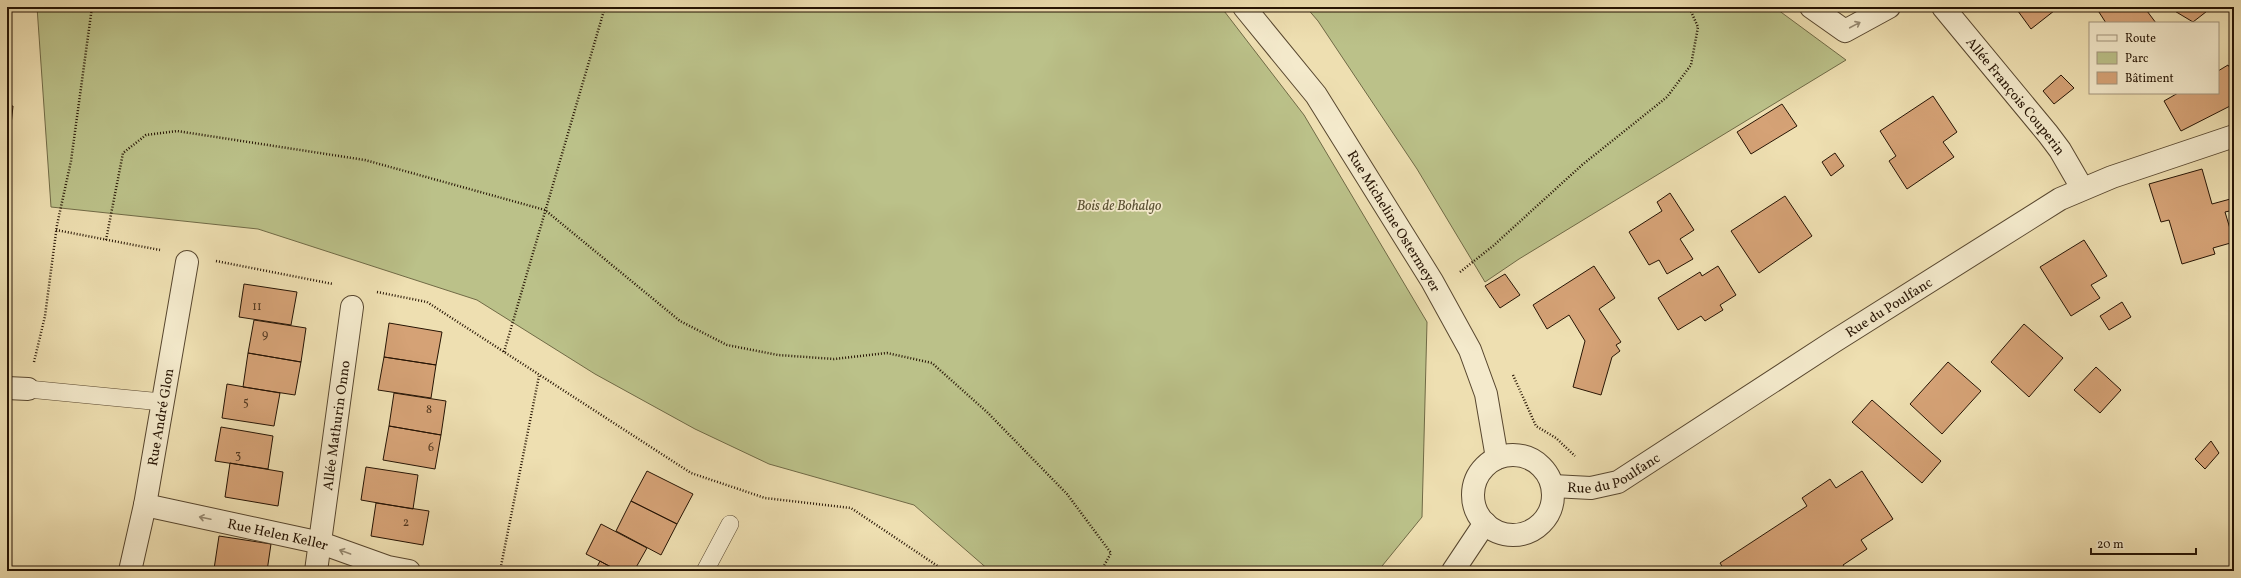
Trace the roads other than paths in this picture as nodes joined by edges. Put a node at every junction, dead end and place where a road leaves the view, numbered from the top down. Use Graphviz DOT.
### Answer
graph roads {
  1 [pos="1244,7"];
  2 [pos="1811,7"];
  3 [pos="1889,7"];
  4 [pos="1943,7"];
  5 [pos="2234,136"];
  6 [pos="2082,188"];
  7 [pos="187,262"];
  8 [pos="352,307"];
  9 [pos="17,389"];
  10 [pos="162,402"];
  11 [pos="1497,458"];
  12 [pos="1553,486"];
  13 [pos="145,505"];
  14 [pos="730,524"];
  15 [pos="1485,524"];
  16 [pos="321,543"];
  17 [pos="130,571"];
  18 [pos="316,571"];
  19 [pos="409,571"];
  20 [pos="705,571"];
  21 [pos="1453,571"];
  1 -- 11 [label="street, Rue Micheline Ostermeyer"];
  2 -- 3 [label="street, one-way"];
  4 -- 6 [label="street, Allée François Couperin"];
  5 -- 6 [label="street, Rue du Poulfanc"];
  6 -- 12 [label="street, Rue du Poulfanc"];
  7 -- 10 [label="street, Rue André Glon"];
  8 -- 16 [label="street, Allée Mathurin Onno"];
  9 -- 10 [label="lane"];
  10 -- 13 [label="street, Rue André Glon"];
  11 -- 12 [label="street"];
  11 -- 15 [label="street"];
  12 -- 15 [label="street"];
  16 -- 13 [label="street, Rue Helen Keller, one-way"];
  13 -- 17 [label="street, Rue André Glon"];
  14 -- 20 [label="lane"];
  15 -- 21 [label="street"];
  16 -- 18 [label="street, Allée Mathurin Onno"];
  19 -- 16 [label="street, Rue Helen Keller, one-way"];
}
